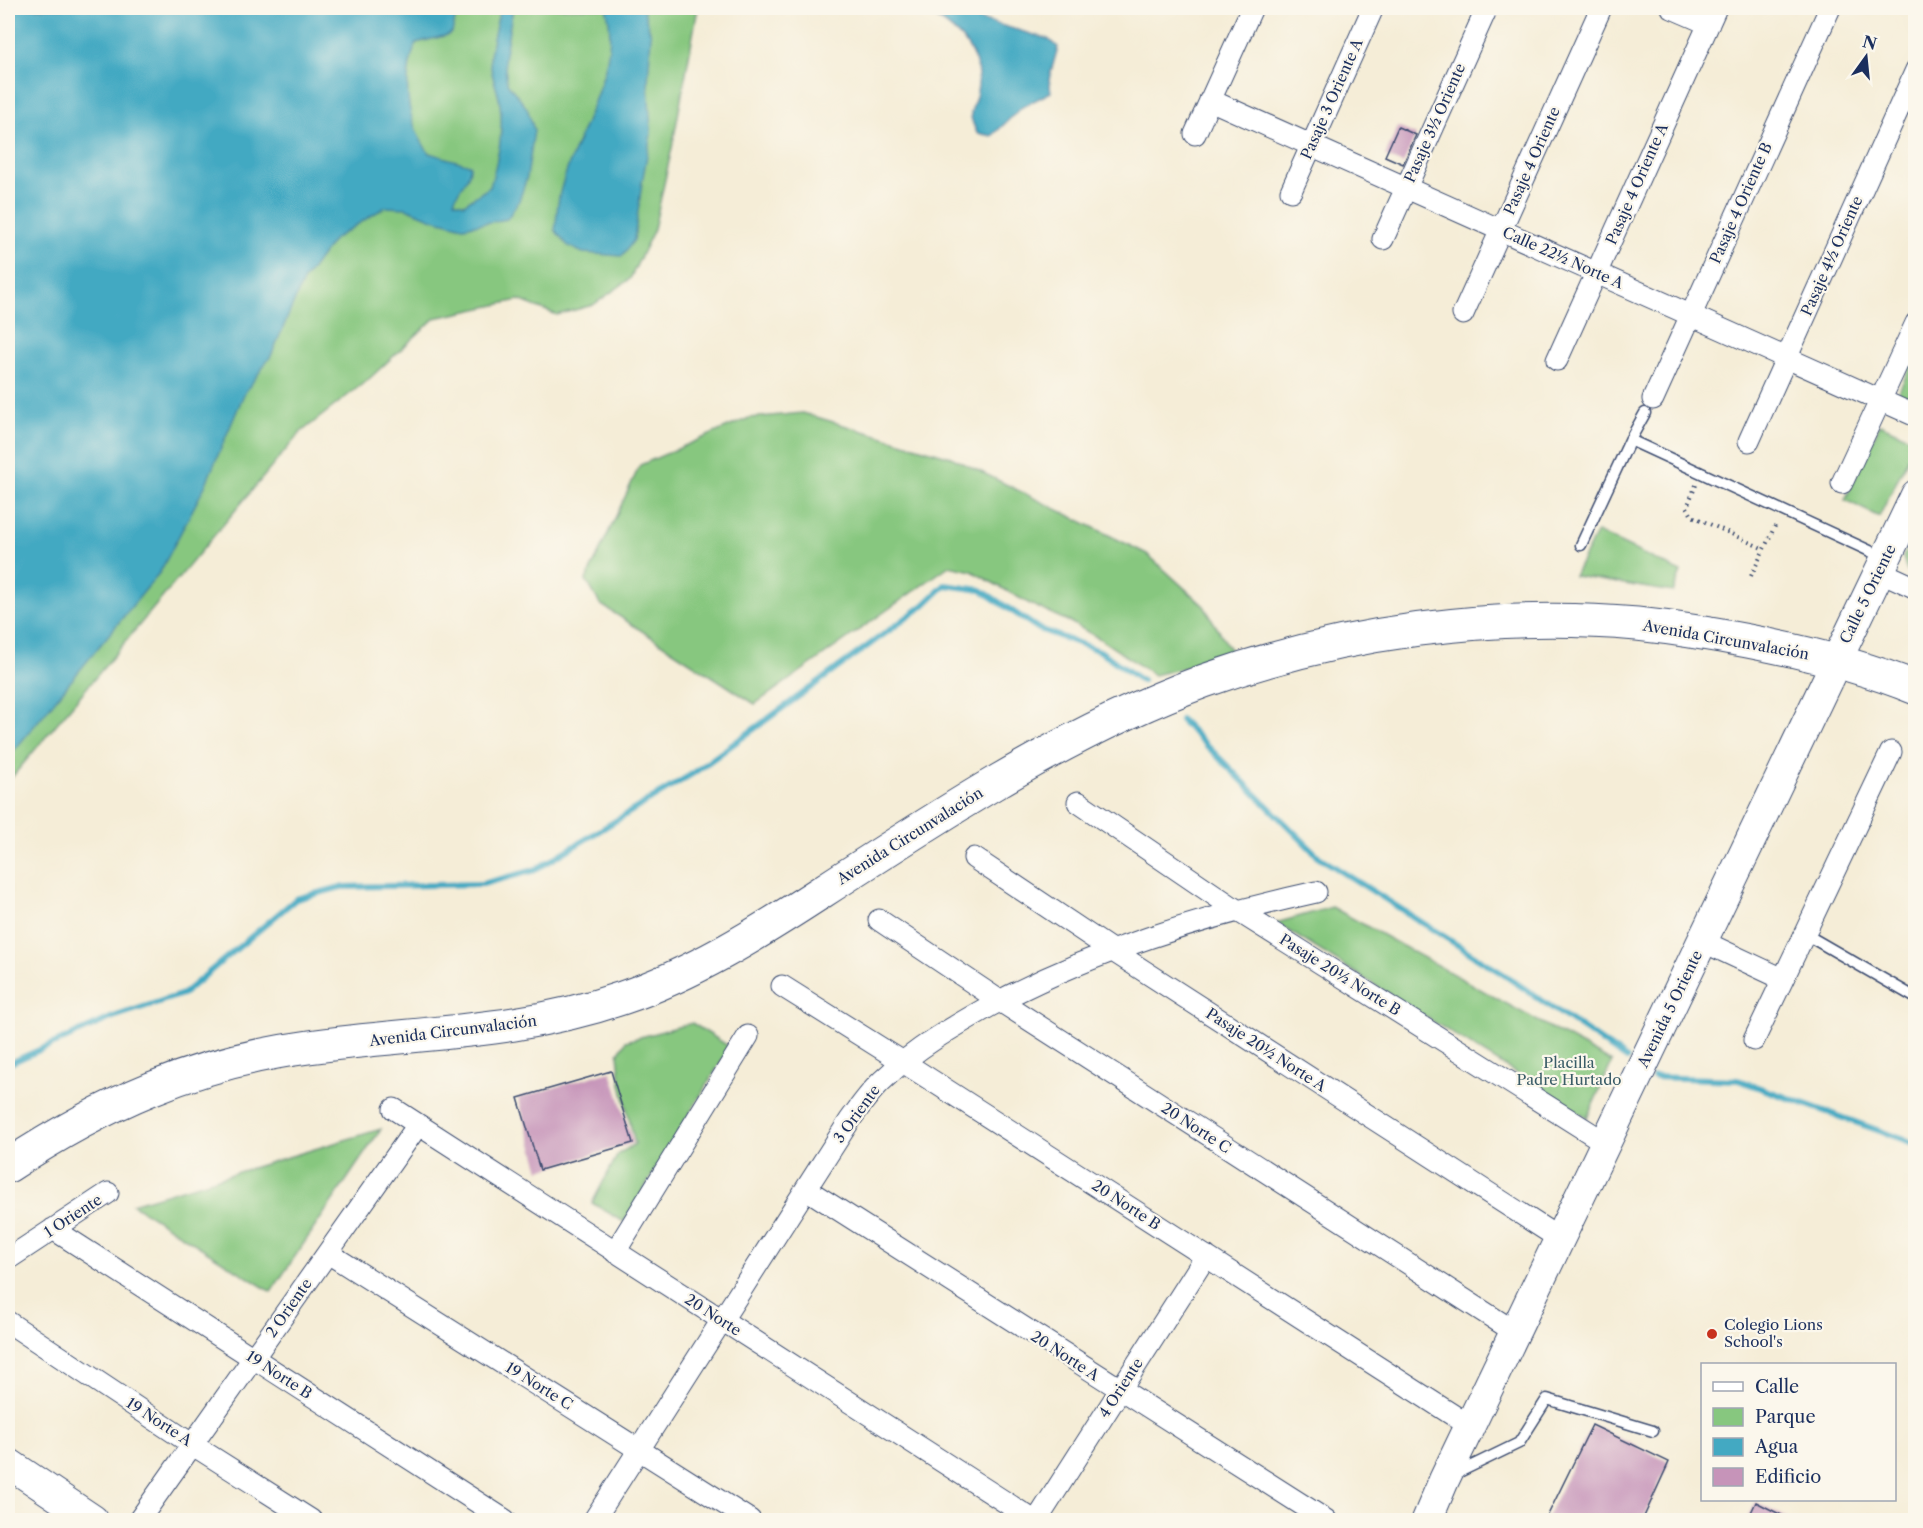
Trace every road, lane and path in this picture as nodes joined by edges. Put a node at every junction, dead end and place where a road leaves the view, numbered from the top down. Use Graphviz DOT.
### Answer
graph roads {
  1 [pos="1252,8"];
  2 [pos="1373,8"];
  3 [pos="1487,8"];
  4 [pos="1601,8"];
  5 [pos="1672,8"];
  6 [pos="1830,8"];
  7 [pos="1713,16"];
  8 [pos="1916,70"];
  9 [pos="1210,100"];
  10 [pos="1195,134"];
  11 [pos="1311,146"];
  12 [pos="1406,188"];
  13 [pos="1291,191"];
  14 [pos="1501,230"];
  15 [pos="1383,239"];
  16 [pos="1596,273"];
  17 [pos="1463,314"];
  18 [pos="1690,315"];
  19 [pos="1916,322"];
  20 [pos="1786,358"];
  21 [pos="1557,360"];
  22 [pos="1880,400"];
  23 [pos="1649,406"];
  24 [pos="1916,416"];
  25 [pos="1630,440"];
  26 [pos="1749,441"];
  27 [pos="1701,473"];
  28 [pos="1842,483"];
  29 [pos="1916,495"];
  30 [pos="1782,511"];
  31 [pos="1581,545"];
  32 [pos="1764,549"];
  33 [pos="1882,565"];
  34 [pos="1751,576"];
  35 [pos="1916,588"];
  36 [pos="1836,661"];
  37 [pos="1916,688"];
  38 [pos="1891,752"];
  39 [pos="1078,802"];
  40 [pos="974,858"];
  41 [pos="1316,892"];
  42 [pos="1238,911"];
  43 [pos="879,921"];
  44 [pos="1805,934"];
  45 [pos="1702,941"];
  46 [pos="1113,951"];
  47 [pos="1783,980"];
  48 [pos="782,986"];
  49 [pos="1916,998"];
  50 [pos="1000,1001"];
  51 [pos="748,1036"];
  52 [pos="1754,1040"];
  53 [pos="903,1062"];
  54 [pos="394,1109"];
  55 [pos="418,1125"];
  56 [pos="1606,1143"];
  57 [pos="8,1166"];
  58 [pos="806,1189"];
  59 [pos="108,1193"];
  60 [pos="53,1229"];
  61 [pos="1560,1239"];
  62 [pos="615,1252"];
  63 [pos="328,1253"];
  64 [pos="1206,1256"];
  65 [pos="8,1259"];
  66 [pos="722,1320"];
  67 [pos="8,1322"];
  68 [pos="1515,1332"];
  69 [pos="253,1359"];
  70 [pos="1119,1391"];
  71 [pos="1470,1426"];
  72 [pos="1653,1431"];
  73 [pos="193,1445"];
  74 [pos="640,1450"];
  75 [pos="8,1463"];
  76 [pos="1444,1480"];
  77 [pos="93,1521"];
  78 [pos="139,1521"];
  79 [pos="311,1521"];
  80 [pos="505,1521"];
  81 [pos="594,1521"];
  82 [pos="750,1521"];
  83 [pos="1035,1521"];
  84 [pos="1326,1521"];
  85 [pos="1427,1521"];
  1 -- 9 [label="street"];
  2 -- 11 [label="street, Pasaje 3 Oriente A"];
  3 -- 12 [label="street, Pasaje 3½ Oriente"];
  4 -- 14 [label="street, Pasaje 4 Oriente"];
  5 -- 7 [label="street"];
  6 -- 18 [label="street, Pasaje 4 Oriente B"];
  7 -- 16 [label="street, Pasaje 4 Oriente A"];
  8 -- 20 [label="street, Pasaje 4½ Oriente"];
  9 -- 10 [label="street"];
  9 -- 11 [label="street, Calle 22½ Norte A"];
  11 -- 12 [label="street, Calle 22½ Norte A"];
  11 -- 13 [label="street, Pasaje 3 Oriente A"];
  12 -- 14 [label="street, Calle 22½ Norte A"];
  12 -- 15 [label="street, Pasaje 3½ Oriente"];
  14 -- 16 [label="street, Calle 22½ Norte A"];
  14 -- 17 [label="street, Pasaje 4 Oriente"];
  16 -- 18 [label="street, Calle 22½ Norte A"];
  16 -- 21 [label="street, Pasaje 4 Oriente A"];
  18 -- 20 [label="street, Calle 22½ Norte A"];
  18 -- 23 [label="street, Pasaje 4 Oriente B"];
  19 -- 22 [label="street"];
  20 -- 22 [label="street, Calle 22½ Norte A"];
  20 -- 26 [label="street, Pasaje 4½ Oriente"];
  22 -- 24 [label="street, Calle 22½ Norte A"];
  22 -- 28 [label="street"];
  23 -- 25 [label="lane"];
  25 -- 27 [label="lane"];
  25 -- 31 [label="lane"];
  27 -- 30 [label="lane"];
  27 -- 32 [label="path"];
  29 -- 33 [label="street, Calle 5 Oriente"];
  30 -- 32 [label="path"];
  30 -- 33 [label="lane"];
  32 -- 34 [label="path"];
  33 -- 35 [label="street"];
  33 -- 36 [label="street, Calle 5 Oriente"];
  36 -- 37 [label="main road, Avenida Circunvalación"];
  36 -- 45 [label="street, Avenida 5 Oriente"];
  36 -- 57 [label="main road, Avenida Circunvalación"];
  38 -- 44 [label="street"];
  39 -- 42 [label="street, Pasaje 20½ Norte B"];
  40 -- 46 [label="street, Pasaje 20½ Norte A"];
  41 -- 42 [label="street, 3 Oriente"];
  42 -- 46 [label="street, 3 Oriente"];
  42 -- 56 [label="street, Pasaje 20½ Norte B"];
  43 -- 50 [label="street, 20 Norte C"];
  44 -- 47 [label="street"];
  44 -- 49 [label="lane"];
  45 -- 47 [label="street"];
  45 -- 56 [label="street, Avenida 5 Oriente"];
  46 -- 50 [label="street, 3 Oriente"];
  46 -- 61 [label="street, Pasaje 20½ Norte A"];
  47 -- 52 [label="street"];
  48 -- 53 [label="street, 20 Norte B"];
  50 -- 53 [label="street, 3 Oriente"];
  50 -- 68 [label="street, 20 Norte C"];
  51 -- 62 [label="street"];
  53 -- 58 [label="street, 3 Oriente"];
  53 -- 64 [label="street, 20 Norte B"];
  54 -- 55 [label="street, 20 Norte"];
  55 -- 62 [label="street, 20 Norte"];
  55 -- 63 [label="street, 2 Oriente"];
  56 -- 61 [label="street, Avenida 5 Oriente"];
  58 -- 66 [label="street, 3 Oriente"];
  58 -- 70 [label="street, 20 Norte A"];
  59 -- 60 [label="street, 1 Oriente"];
  60 -- 65 [label="street, 1 Oriente"];
  60 -- 69 [label="street, 19 Norte B"];
  61 -- 68 [label="street, Avenida 5 Oriente"];
  62 -- 66 [label="street, 20 Norte"];
  63 -- 69 [label="street, 2 Oriente"];
  63 -- 74 [label="street, 19 Norte C"];
  64 -- 70 [label="street, 4 Oriente"];
  64 -- 71 [label="street, 20 Norte B"];
  66 -- 74 [label="street, 3 Oriente"];
  66 -- 83 [label="street, 20 Norte"];
  67 -- 73 [label="street, 19 Norte A"];
  68 -- 71 [label="street, Avenida 5 Oriente"];
  69 -- 73 [label="street, 2 Oriente"];
  69 -- 80 [label="street, 19 Norte B"];
  70 -- 83 [label="street, 4 Oriente"];
  70 -- 84 [label="street, 20 Norte A"];
  71 -- 76 [label="street, Avenida 5 Oriente"];
  72 -- 76 [label="lane"];
  73 -- 78 [label="street, 2 Oriente"];
  73 -- 79 [label="street, 19 Norte A"];
  74 -- 81 [label="street, 3 Oriente"];
  74 -- 82 [label="street, 19 Norte C"];
  75 -- 77 [label="street"];
  76 -- 85 [label="street, Avenida 5 Oriente"];
}
